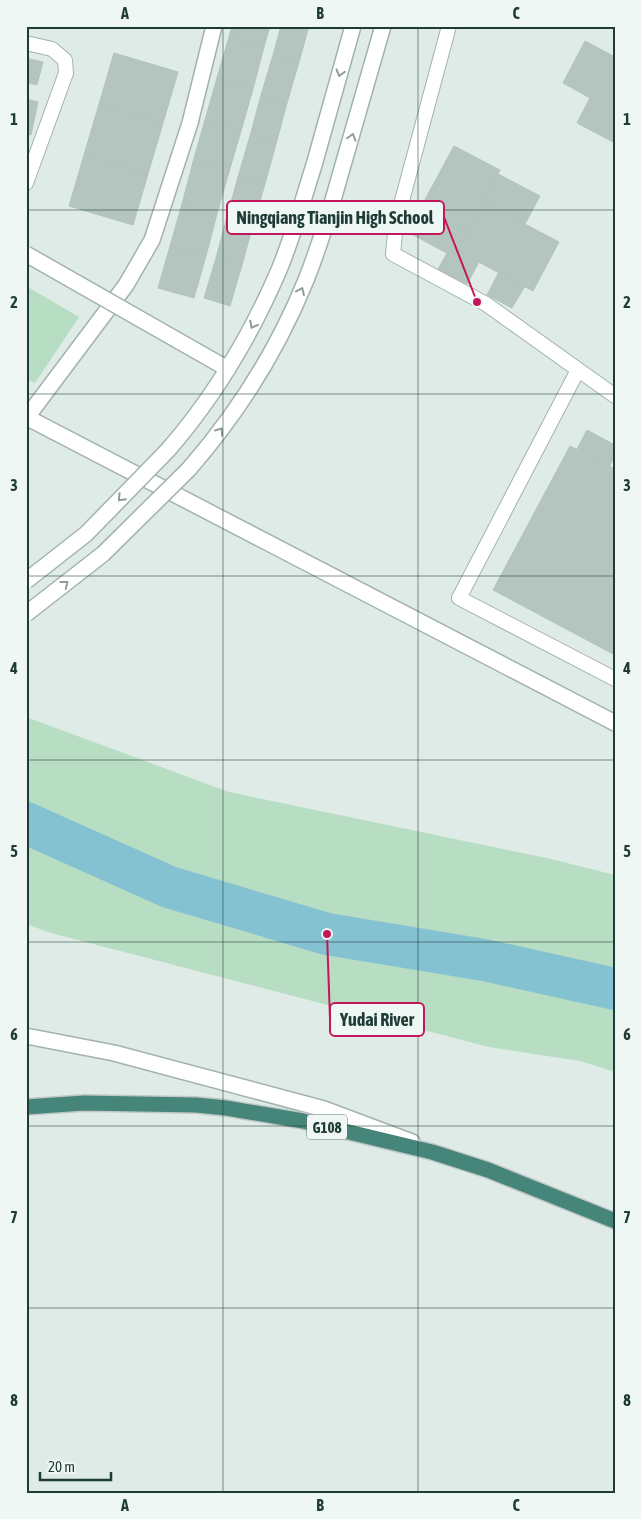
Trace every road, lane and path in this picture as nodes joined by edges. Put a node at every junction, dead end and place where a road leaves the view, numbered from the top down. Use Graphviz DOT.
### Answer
graph roads {
  1 [pos="214,26"];
  2 [pos="353,26"];
  3 [pos="383,26"];
  4 [pos="449,26"];
  5 [pos="26,43"];
  6 [pos="29,167"];
  7 [pos="26,183"];
  8 [pos="26,254"];
  9 [pos="228,369"];
  10 [pos="578,370"];
  11 [pos="615,396"];
  12 [pos="26,417"];
  13 [pos="26,581"];
  14 [pos="26,614"];
  15 [pos="615,679"];
  16 [pos="615,723"];
  17 [pos="26,1036"];
  18 [pos="26,1107"];
  19 [pos="488,1170"];
  20 [pos="615,1221"];
  1 -- 12 [label="street"];
  2 -- 9 [label="street, one-way"];
  14 -- 3 [label="street, one-way, bridge"];
  4 -- 10 [label="lane"];
  5 -- 6 [label="lane"];
  6 -- 7 [label="lane"];
  8 -- 9 [label="street, bridge"];
  9 -- 13 [label="street, one-way, bridge"];
  10 -- 11 [label="lane"];
  10 -- 15 [label="lane"];
  12 -- 16 [label="street"];
  17 -- 19 [label="street"];
  18 -- 19 [label="highway, G108"];
  19 -- 20 [label="highway, G108"];
}
